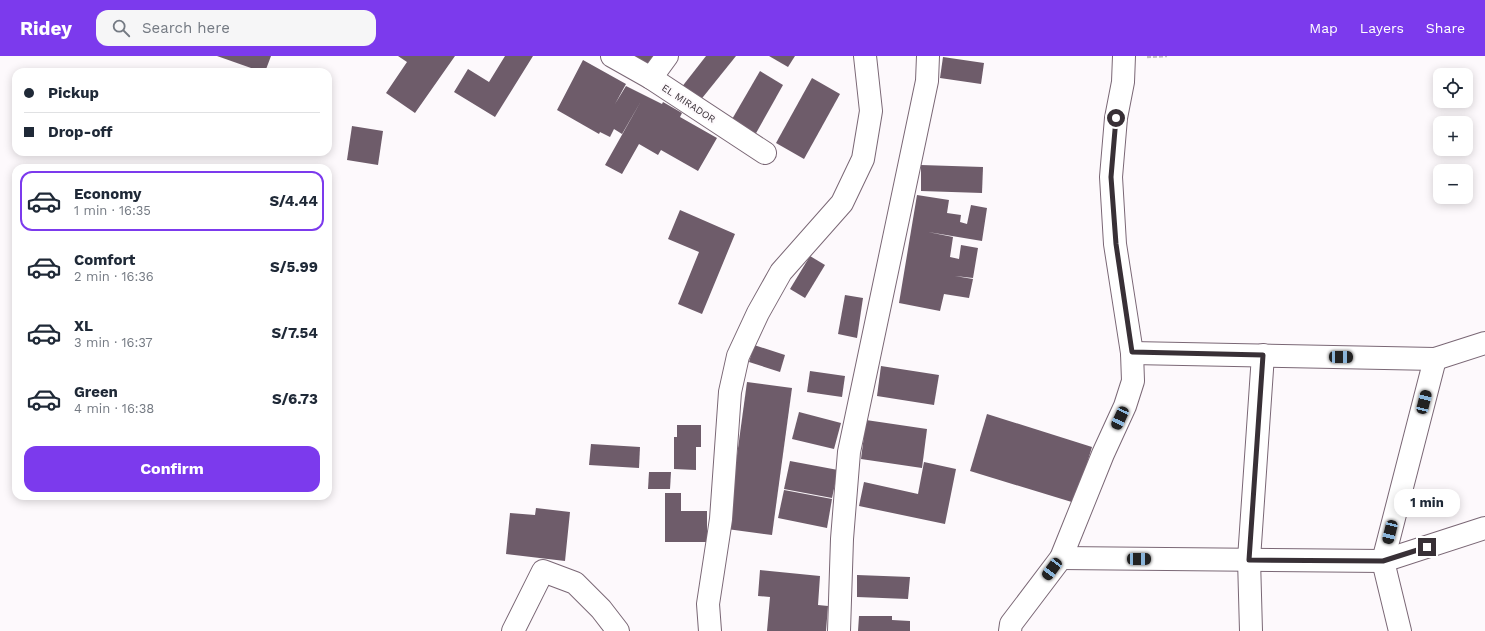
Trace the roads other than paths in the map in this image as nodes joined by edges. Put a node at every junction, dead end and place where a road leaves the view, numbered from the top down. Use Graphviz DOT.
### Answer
graph roads {
  1 [pos="612,56"];
  2 [pos="667,56"];
  3 [pos="865,56"];
  4 [pos="928,56"];
  5 [pos="1124,56"];
  6 [pos="651,78"];
  7 [pos="765,153"];
  8 [pos="1485,343"];
  9 [pos="1132,352"];
  10 [pos="1263,355"];
  11 [pos="1435,359"];
  12 [pos="1485,528"];
  13 [pos="1061,558"];
  14 [pos="1249,560"];
  15 [pos="1383,561"];
  16 [pos="513,631"];
  17 [pos="618,631"];
  18 [pos="710,631"];
  19 [pos="840,631"];
  20 [pos="1010,631"];
  21 [pos="1251,631"];
  22 [pos="1400,631"];
  1 -- 6 [label="street, EL MIRADOR"];
  2 -- 6 [label="street"];
  3 -- 18 [label="street"];
  4 -- 19 [label="street"];
  5 -- 9 [label="street"];
  6 -- 7 [label="street, EL MIRADOR"];
  8 -- 11 [label="street"];
  9 -- 10 [label="street"];
  9 -- 13 [label="street"];
  10 -- 11 [label="street"];
  10 -- 14 [label="street"];
  11 -- 15 [label="street"];
  12 -- 15 [label="street"];
  13 -- 14 [label="street"];
  13 -- 20 [label="street"];
  14 -- 15 [label="street"];
  14 -- 21 [label="street"];
  15 -- 22 [label="street"];
  16 -- 17 [label="street"];
}
